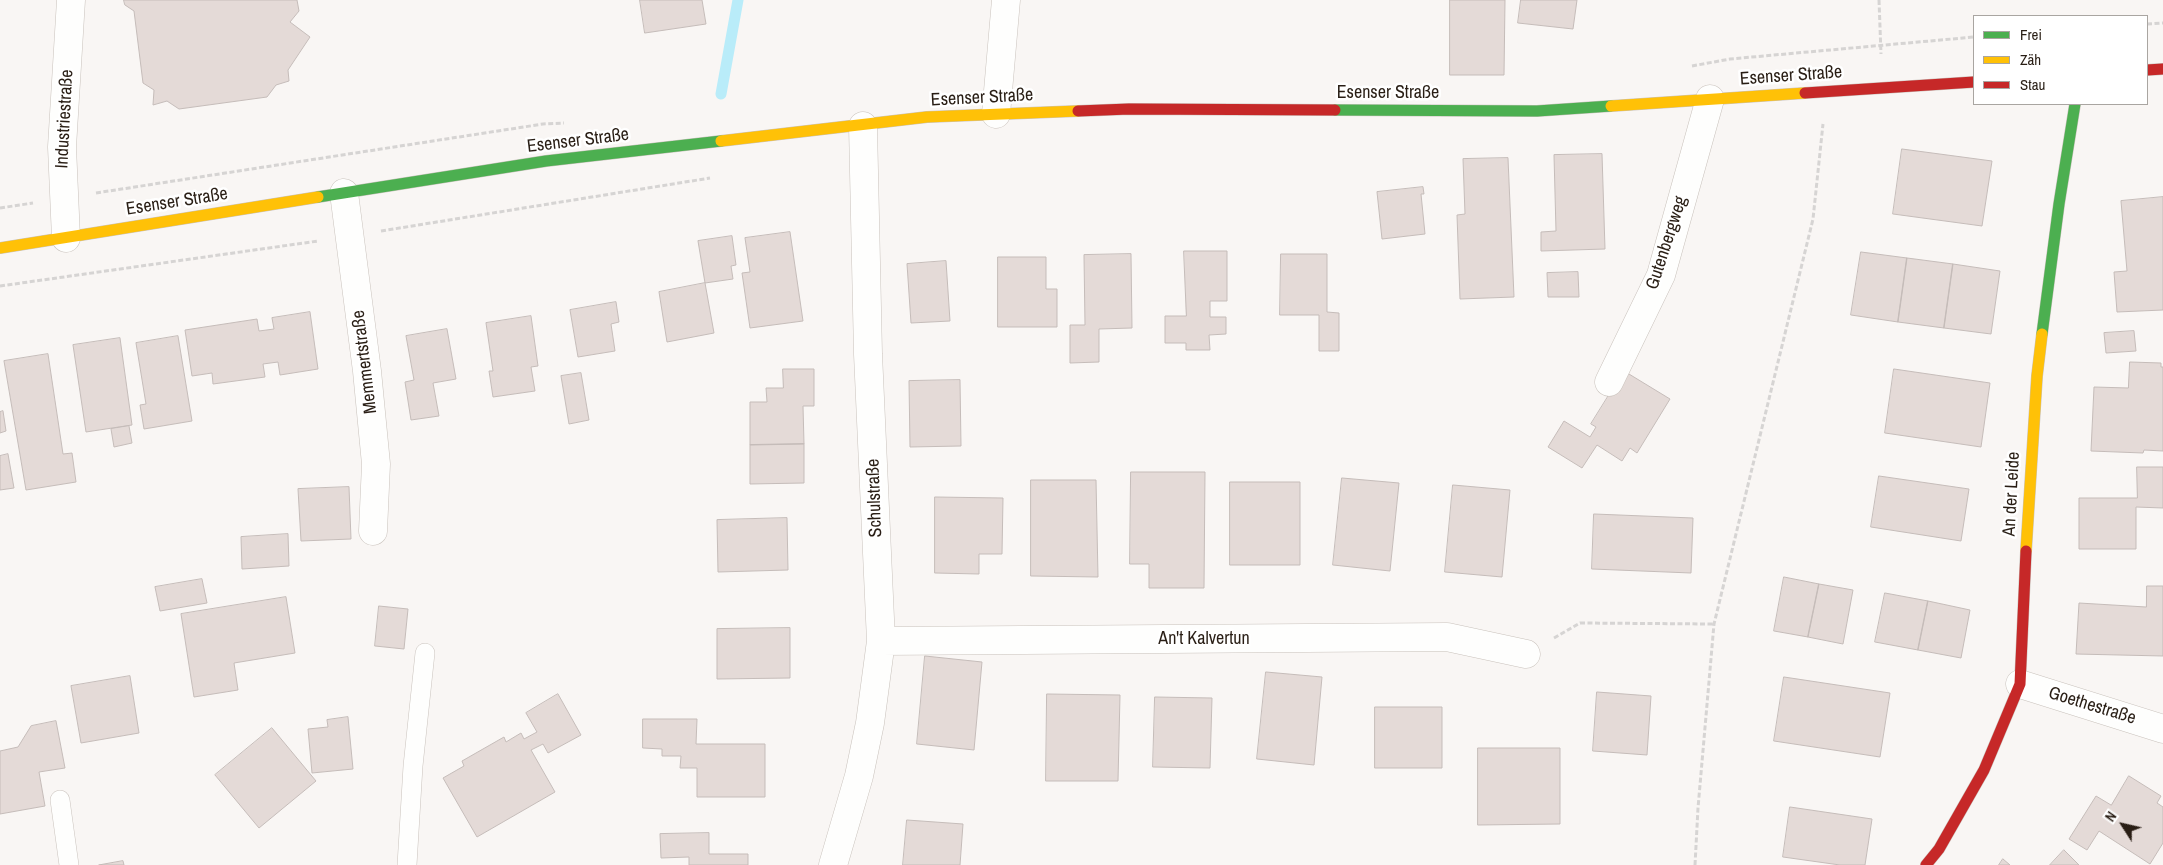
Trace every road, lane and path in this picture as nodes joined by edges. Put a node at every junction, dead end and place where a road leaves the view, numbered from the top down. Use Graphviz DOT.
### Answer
graph roads {
  1 [pos="71,0"];
  2 [pos="1006,0"];
  3 [pos="1879,0"];
  4 [pos="2163,23"];
  5 [pos="2148,24"];
  6 [pos="2163,69"];
  7 [pos="2148,70"];
  8 [pos="1973,82"];
  9 [pos="1881,88"];
  10 [pos="1825,92"];
  11 [pos="1710,99"];
  12 [pos="2075,105"];
  13 [pos="996,114"];
  14 [pos="863,126"];
  15 [pos="712,177"];
  16 [pos="344,193"];
  17 [pos="349,236"];
  18 [pos="66,238"];
  19 [pos="0,248"];
  20 [pos="0,286"];
  21 [pos="1609,382"];
  22 [pos="373,531"];
  23 [pos="1714,624"];
  24 [pos="881,641"];
  25 [pos="425,654"];
  26 [pos="1526,654"];
  27 [pos="2020,684"];
  28 [pos="2163,729"];
  29 [pos="60,800"];
  30 [pos="69,865"];
  31 [pos="407,865"];
  32 [pos="833,865"];
  33 [pos="1696,865"];
  34 [pos="1926,865"];
  1 -- 18 [label="street, Industriestraße"];
  2 -- 13 [label="street"];
  3 -- 9 [label="path"];
  4 -- 5 [label="path"];
  6 -- 7 [label="street"];
  8 -- 9 [label="street, Esenser Straße"];
  9 -- 10 [label="street, Esenser Straße"];
  10 -- 11 [label="street, Esenser Straße"];
  10 -- 23 [label="path"];
  11 -- 13 [label="street, Esenser Straße"];
  11 -- 21 [label="street, Gutenbergweg"];
  12 -- 27 [label="street, An der Leide"];
  13 -- 14 [label="street, Esenser Straße"];
  14 -- 16 [label="street, Esenser Straße"];
  14 -- 24 [label="street, Schulstraße"];
  15 -- 17 [label="path"];
  16 -- 17 [label="street, Memmertstraße"];
  16 -- 18 [label="street, Esenser Straße"];
  17 -- 20 [label="path"];
  17 -- 22 [label="street, Memmertstraße"];
  18 -- 19 [label="street, Esenser Straße"];
  23 -- 26 [label="path"];
  23 -- 33 [label="path"];
  24 -- 26 [label="street, An't Kalvertun"];
  24 -- 32 [label="street, Schulstraße"];
  25 -- 31 [label="lane"];
  27 -- 28 [label="street, Goethestraße"];
  27 -- 34 [label="street, An der Leide"];
  29 -- 30 [label="lane"];
}
